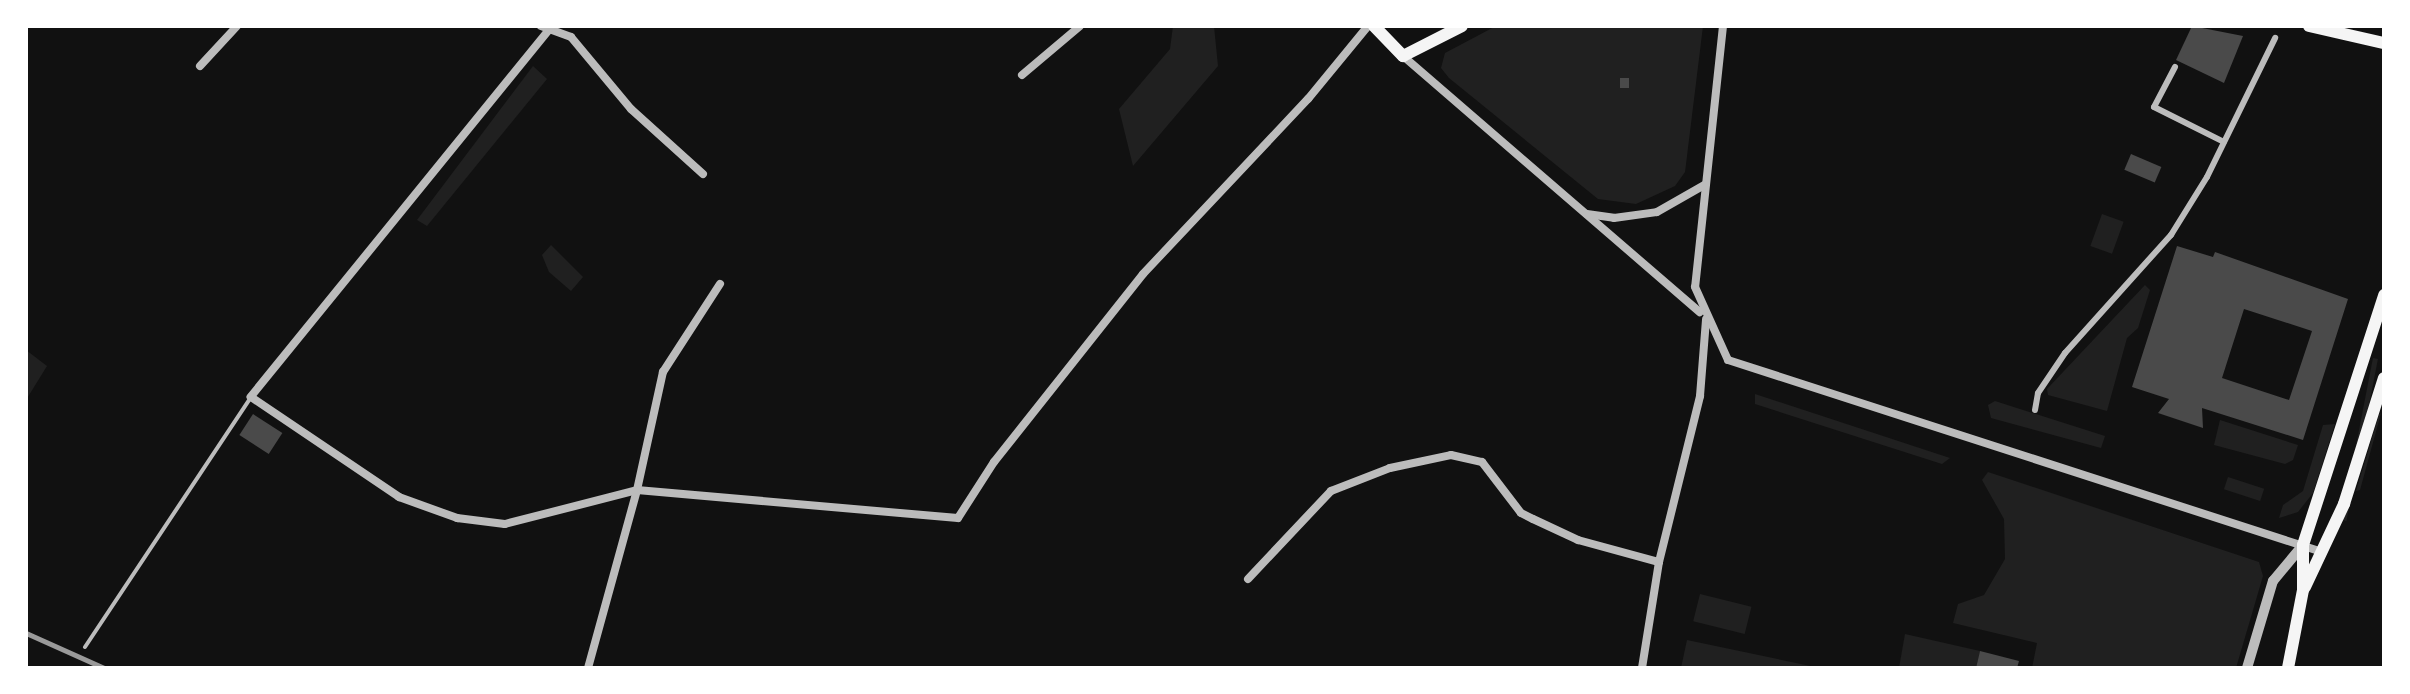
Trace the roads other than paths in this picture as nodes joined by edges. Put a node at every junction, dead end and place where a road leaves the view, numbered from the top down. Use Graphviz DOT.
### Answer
graph roads {
  1 [pos="237,26"];
  2 [pos="1080,26"];
  3 [pos="1371,26"];
  4 [pos="1462,26"];
  5 [pos="1723,26"];
  6 [pos="2309,26"];
  7 [pos="546,27"];
  8 [pos="2275,38"];
  9 [pos="2384,43"];
  10 [pos="1403,56"];
  11 [pos="200,66"];
  12 [pos="2175,67"];
  13 [pos="1022,75"];
  14 [pos="2224,142"];
  15 [pos="703,174"];
  16 [pos="1706,184"];
  17 [pos="1586,214"];
  18 [pos="720,284"];
  19 [pos="2383,304"];
  20 [pos="1706,319"];
  21 [pos="2384,378"];
  22 [pos="251,397"];
  23 [pos="2035,410"];
  24 [pos="637,490"];
  25 [pos="2303,545"];
  26 [pos="2322,552"];
  27 [pos="1659,562"];
  28 [pos="1248,579"];
  29 [pos="2303,590"];
  30 [pos="85,647"];
  31 [pos="588,668"];
  32 [pos="1642,668"];
  33 [pos="2247,668"];
  34 [pos="2288,668"];
  1 -- 11 [label="street"];
  2 -- 13 [label="street"];
  3 -- 10 [label="main road"];
  3 -- 24 [label="street"];
  4 -- 10 [label="main road"];
  5 -- 16 [label="street"];
  6 -- 9 [label="main road"];
  7 -- 15 [label="street"];
  7 -- 22 [label="street"];
  8 -- 14 [label="street"];
  10 -- 17 [label="street"];
  12 -- 14 [label="street"];
  14 -- 23 [label="street"];
  16 -- 17 [label="street"];
  16 -- 20 [label="street"];
  17 -- 20 [label="street"];
  18 -- 24 [label="street"];
  19 -- 25 [label="main road"];
  20 -- 25 [label="street"];
  20 -- 27 [label="street"];
  21 -- 26 [label="main road"];
  22 -- 24 [label="street"];
  22 -- 30 [label="lane"];
  24 -- 31 [label="street"];
  25 -- 26 [label="street"];
  25 -- 29 [label="main road"];
  25 -- 33 [label="street"];
  26 -- 29 [label="main road"];
  27 -- 28 [label="street"];
  27 -- 32 [label="street"];
  29 -- 34 [label="main road"];
}
